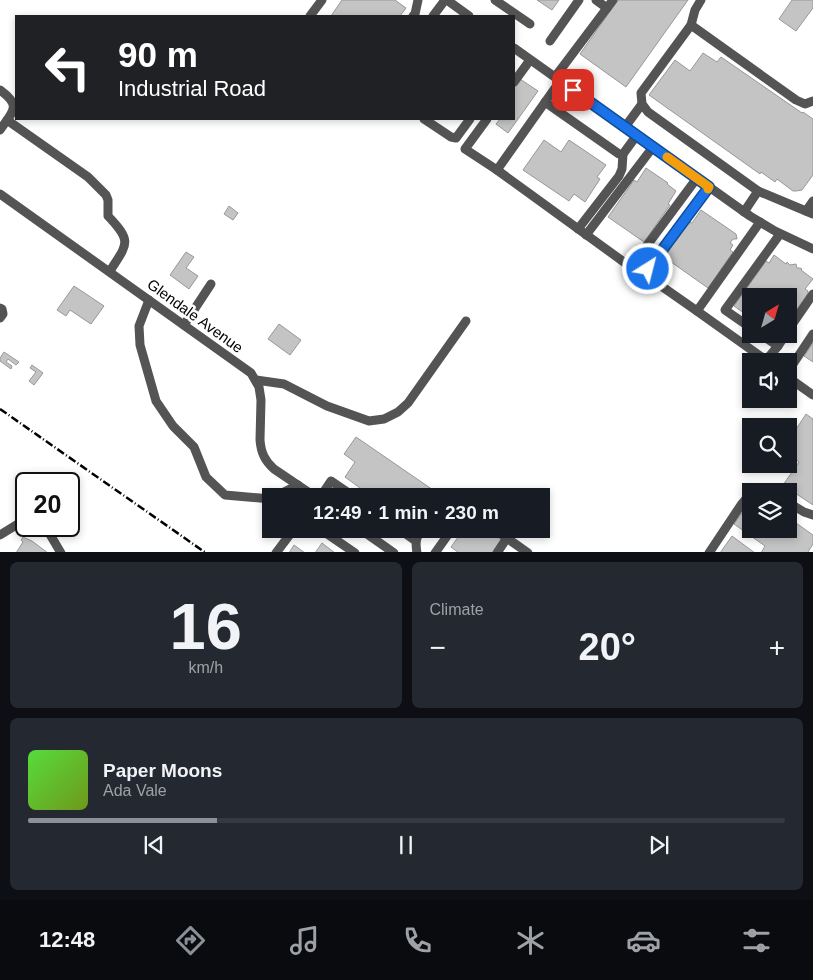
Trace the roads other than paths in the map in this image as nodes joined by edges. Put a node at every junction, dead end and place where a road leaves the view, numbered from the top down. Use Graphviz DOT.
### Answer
graph roads {
  1 [pos="322,0"];
  2 [pos="418,0"];
  3 [pos="446,0"];
  4 [pos="495,0"];
  5 [pos="579,0"];
  6 [pos="596,0"];
  7 [pos="613,0"];
  8 [pos="701,0"];
  9 [pos="607,8"];
  10 [pos="311,15"];
  11 [pos="414,15"];
  12 [pos="434,15"];
  13 [pos="468,15"];
  14 [pos="530,24"];
  15 [pos="691,25"];
  16 [pos="550,41"];
  17 [pos="515,51"];
  18 [pos="530,60"];
  19 [pos="557,79"];
  20 [pos="515,81"];
  21 [pos="0,90"];
  22 [pos="813,101"];
  23 [pos="545,102"];
  24 [pos="642,104"];
  25 [pos="7,120"];
  26 [pos="426,120"];
  27 [pos="469,120"];
  28 [pos="486,120"];
  29 [pos="625,128"];
  30 [pos="0,130"];
  31 [pos="636,136"];
  32 [pos="653,147"];
  33 [pos="623,154"];
  34 [pos="496,170"];
  35 [pos="697,178"];
  36 [pos="709,187"];
  37 [pos="758,191"];
  38 [pos="0,194"];
  39 [pos="813,201"];
  40 [pos="744,212"];
  41 [pos="809,212"];
  42 [pos="760,222"];
  43 [pos="582,232"];
  44 [pos="780,234"];
  45 [pos="813,249"];
  46 [pos="631,267"];
  47 [pos="110,271"];
  48 [pos="644,274"];
  49 [pos="212,284"];
  50 [pos="813,294"];
  51 [pos="149,300"];
  52 [pos="0,308"];
  53 [pos="725,310"];
  54 [pos="697,311"];
  55 [pos="798,316"];
  56 [pos="0,318"];
  57 [pos="466,321"];
  58 [pos="742,322"];
  59 [pos="715,324"];
  60 [pos="184,325"];
  61 [pos="813,334"];
  62 [pos="774,343"];
  63 [pos="780,343"];
  64 [pos="778,346"];
  65 [pos="797,358"];
  66 [pos="256,380"];
  67 [pos="797,384"];
  68 [pos="813,395"];
  69 [pos="298,485"];
  70 [pos="292,488"];
  71 [pos="302,488"];
  72 [pos="327,488"];
  73 [pos="342,488"];
  74 [pos="262,498"];
  75 [pos="742,504"];
  76 [pos="797,508"];
  77 [pos="813,515"];
  78 [pos="15,526"];
  79 [pos="0,535"];
  80 [pos="52,537"];
  81 [pos="287,538"];
  82 [pos="334,538"];
  83 [pos="373,538"];
  84 [pos="412,538"];
  85 [pos="445,538"];
  86 [pos="507,538"];
  87 [pos="416,541"];
  88 [pos="61,552"];
  89 [pos="276,552"];
  90 [pos="355,552"];
  91 [pos="394,552"];
  92 [pos="417,552"];
  93 [pos="435,552"];
  94 [pos="497,552"];
  95 [pos="528,552"];
  96 [pos="709,552"];
  1 -- 10 [label="street"];
  2 -- 11 [label="street"];
  3 -- 12 [label="street"];
  3 -- 13 [label="street"];
  4 -- 14 [label="street"];
  5 -- 16 [label="street"];
  6 -- 9 [label="street"];
  7 -- 9 [label="street"];
  8 -- 15 [label="street"];
  9 -- 19 [label="street"];
  15 -- 22 [label="street"];
  15 -- 24 [label="street"];
  17 -- 18 [label="street"];
  18 -- 19 [label="street"];
  18 -- 20 [label="street"];
  19 -- 23 [label="street"];
  19 -- 29 [label="street"];
  21 -- 25 [label="street"];
  23 -- 33 [label="street"];
  23 -- 34 [label="street"];
  24 -- 29 [label="street"];
  24 -- 37 [label="street"];
  25 -- 30 [label="street"];
  25 -- 47 [label="street"];
  26 -- 27 [label="street"];
  28 -- 34 [label="street"];
  29 -- 31 [label="street"];
  31 -- 32 [label="street"];
  31 -- 33 [label="street"];
  32 -- 35 [label="street"];
  32 -- 43 [label="street"];
  33 -- 43 [label="street"];
  34 -- 43 [label="street"];
  35 -- 36 [label="street"];
  35 -- 46 [label="street"];
  36 -- 40 [label="street"];
  36 -- 48 [label="street"];
  37 -- 40 [label="street"];
  37 -- 41 [label="street"];
  38 -- 47 [label="street, Glendale Avenue"];
  39 -- 41 [label="street"];
  40 -- 42 [label="street"];
  42 -- 44 [label="street"];
  42 -- 54 [label="street"];
  43 -- 46 [label="street"];
  44 -- 45 [label="street"];
  44 -- 53 [label="street"];
  46 -- 48 [label="street"];
  47 -- 51 [label="street, Glendale Avenue"];
  48 -- 54 [label="street"];
  49 -- 60 [label="street"];
  50 -- 55 [label="street"];
  51 -- 60 [label="street, Glendale Avenue"];
  51 -- 74 [label="street"];
  52 -- 56 [label="street"];
  53 -- 58 [label="street"];
  53 -- 59 [label="street"];
  54 -- 59 [label="street"];
  57 -- 66 [label="street"];
  59 -- 64 [label="street"];
  60 -- 66 [label="street, Glendale Avenue"];
  61 -- 65 [label="street"];
  62 -- 64 [label="street"];
  63 -- 64 [label="street"];
  66 -- 69 [label="street"];
  67 -- 68 [label="street"];
  69 -- 70 [label="street"];
  69 -- 71 [label="street"];
  72 -- 73 [label="street"];
  75 -- 96 [label="street"];
  76 -- 77 [label="street"];
  78 -- 79 [label="street"];
  80 -- 88 [label="street"];
  81 -- 89 [label="street"];
  82 -- 90 [label="street"];
  83 -- 91 [label="street"];
  84 -- 87 [label="street"];
  85 -- 93 [label="street"];
  86 -- 94 [label="street"];
  86 -- 95 [label="street"];
  87 -- 92 [label="street"];
}
